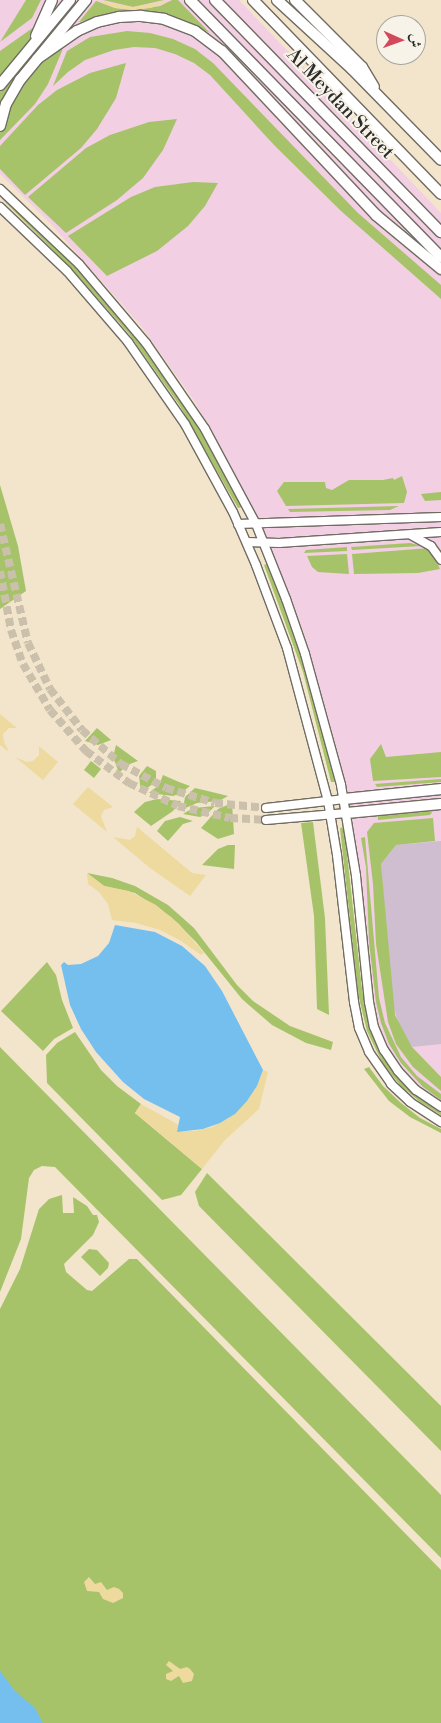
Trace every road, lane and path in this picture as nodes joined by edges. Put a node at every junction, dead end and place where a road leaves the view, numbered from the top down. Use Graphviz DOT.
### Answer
graph roads {
  1 [pos="52,0"];
  2 [pos="70,0"];
  3 [pos="86,0"];
  4 [pos="190,0"];
  5 [pos="215,0"];
  6 [pos="253,0"];
  7 [pos="277,0"];
  8 [pos="296,0"];
  9 [pos="30,50"];
  10 [pos="37,59"];
  11 [pos="0,84"];
  12 [pos="376,93"];
  13 [pos="0,126"];
  14 [pos="441,160"];
  15 [pos="0,189"];
  16 [pos="441,194"];
  17 [pos="0,207"];
  18 [pos="441,232"];
  19 [pos="441,257"];
  20 [pos="441,268"];
  21 [pos="441,517"];
  22 [pos="238,524"];
  23 [pos="256,524"];
  24 [pos="441,532"];
  25 [pos="411,535"];
  26 [pos="246,542"];
  27 [pos="264,542"];
  28 [pos="441,560"];
  29 [pos="441,789"];
  30 [pos="344,799"];
  31 [pos="328,801"];
  32 [pos="441,804"];
  33 [pos="266,808"];
  34 [pos="331,813"];
  35 [pos="347,813"];
  36 [pos="266,820"];
  37 [pos="441,1107"];
  38 [pos="441,1122"];
  1 -- 9 [label="main road"];
  2 -- 9 [label="main road"];
  3 -- 10 [label="main road"];
  4 -- 19 [label="main road"];
  5 -- 18 [label="main road, Al Meydan Street"];
  6 -- 16 [label="main road, Al Meydan Street"];
  7 -- 12 [label="main road"];
  8 -- 12 [label="main road"];
  9 -- 11 [label="main road"];
  10 -- 13 [label="main road"];
  10 -- 20 [label="main road"];
  12 -- 14 [label="main road"];
  15 -- 23 [label="street"];
  17 -- 22 [label="street"];
  21 -- 23 [label="street"];
  22 -- 23 [label="street"];
  22 -- 26 [label="street"];
  23 -- 27 [label="street"];
  24 -- 25 [label="street"];
  25 -- 27 [label="street"];
  25 -- 28 [label="street"];
  26 -- 27 [label="street"];
  26 -- 31 [label="street"];
  27 -- 30 [label="street"];
  29 -- 30 [label="main road"];
  30 -- 31 [label="street"];
  30 -- 35 [label="street"];
  31 -- 33 [label="street"];
  31 -- 34 [label="street"];
  32 -- 35 [label="main road"];
  34 -- 35 [label="street"];
  34 -- 36 [label="street"];
  34 -- 38 [label="street"];
  35 -- 37 [label="street"];
}
